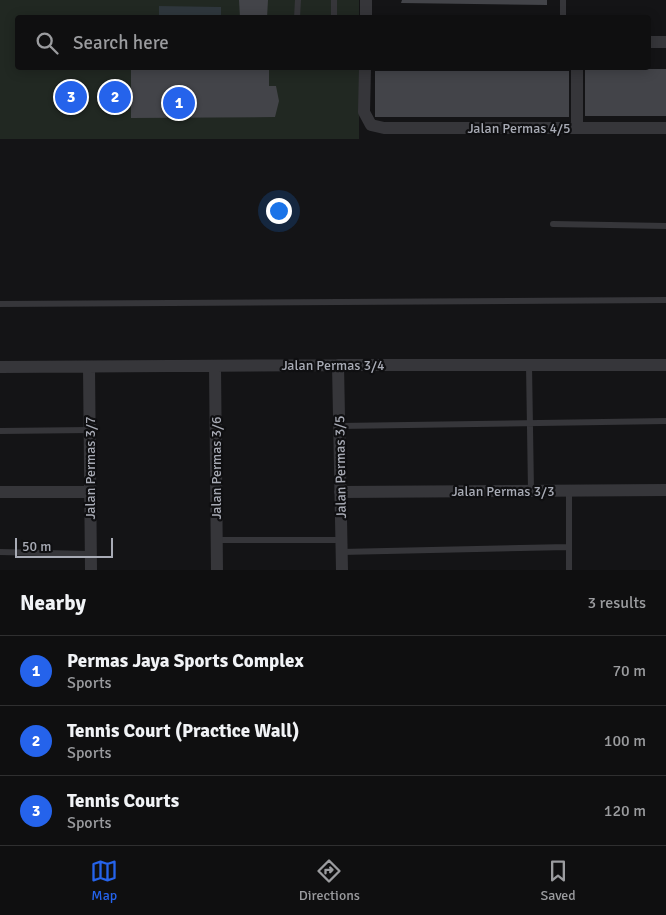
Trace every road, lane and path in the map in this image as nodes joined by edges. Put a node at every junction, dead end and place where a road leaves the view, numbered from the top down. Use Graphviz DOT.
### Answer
graph roads {
  1 [pos="298,0"];
  2 [pos="334,0"];
  3 [pos="366,0"];
  4 [pos="563,0"];
  5 [pos="298,15"];
  6 [pos="334,15"];
  7 [pos="366,15"];
  8 [pos="563,15"];
  9 [pos="651,42"];
  10 [pos="666,42"];
  11 [pos="365,70"];
  12 [pos="578,70"];
  13 [pos="577,128"];
  14 [pos="666,128"];
  15 [pos="553,224"];
  16 [pos="666,226"];
  17 [pos="666,300"];
  18 [pos="0,304"];
  19 [pos="338,365"];
  20 [pos="529,365"];
  21 [pos="666,365"];
  22 [pos="215,366"];
  23 [pos="0,367"];
  24 [pos="89,367"];
  25 [pos="666,421"];
  26 [pos="530,423"];
  27 [pos="339,426"];
  28 [pos="90,430"];
  29 [pos="0,431"];
  30 [pos="666,490"];
  31 [pos="531,491"];
  32 [pos="569,491"];
  33 [pos="0,492"];
  34 [pos="90,492"];
  35 [pos="340,492"];
  36 [pos="216,540"];
  37 [pos="341,546"];
  38 [pos="568,547"];
  39 [pos="0,552"];
  40 [pos="90,554"];
  41 [pos="91,570"];
  42 [pos="217,570"];
  43 [pos="342,570"];
  44 [pos="569,570"];
  1 -- 5 [label="lane"];
  2 -- 6 [label="lane"];
  3 -- 7 [label="street"];
  4 -- 8 [label="lane"];
  9 -- 10 [label="street"];
  11 -- 13 [label="street, Jalan Permas 4/5"];
  12 -- 13 [label="street"];
  13 -- 14 [label="street, Jalan Permas 4/5"];
  15 -- 16 [label="lane"];
  17 -- 18 [label="lane"];
  19 -- 20 [label="street, Jalan Permas 3/4"];
  19 -- 22 [label="street, Jalan Permas 3/4"];
  19 -- 27 [label="street, Jalan Permas 3/5"];
  20 -- 21 [label="street, Jalan Permas 3/4"];
  20 -- 26 [label="lane"];
  22 -- 24 [label="street, Jalan Permas 3/4"];
  22 -- 36 [label="street, Jalan Permas 3/6"];
  23 -- 24 [label="street, Jalan Permas 3/4"];
  24 -- 28 [label="street, Jalan Permas 3/7"];
  25 -- 26 [label="lane"];
  26 -- 27 [label="lane"];
  26 -- 31 [label="lane"];
  27 -- 35 [label="street, Jalan Permas 3/5"];
  28 -- 29 [label="lane"];
  28 -- 34 [label="street, Jalan Permas 3/7"];
  30 -- 32 [label="street, Jalan Permas 3/3"];
  31 -- 32 [label="street, Jalan Permas 3/3"];
  31 -- 35 [label="street, Jalan Permas 3/3"];
  32 -- 38 [label="lane"];
  33 -- 34 [label="street"];
  34 -- 40 [label="street, Jalan Permas 3/7"];
  35 -- 37 [label="street, Jalan Permas 3/5"];
  36 -- 37 [label="lane"];
  36 -- 42 [label="street, Jalan Permas 3/6"];
  37 -- 38 [label="lane"];
  37 -- 43 [label="street, Jalan Permas 3/5"];
  38 -- 44 [label="lane"];
  39 -- 40 [label="lane"];
  40 -- 41 [label="street, Jalan Permas 3/7"];
}
